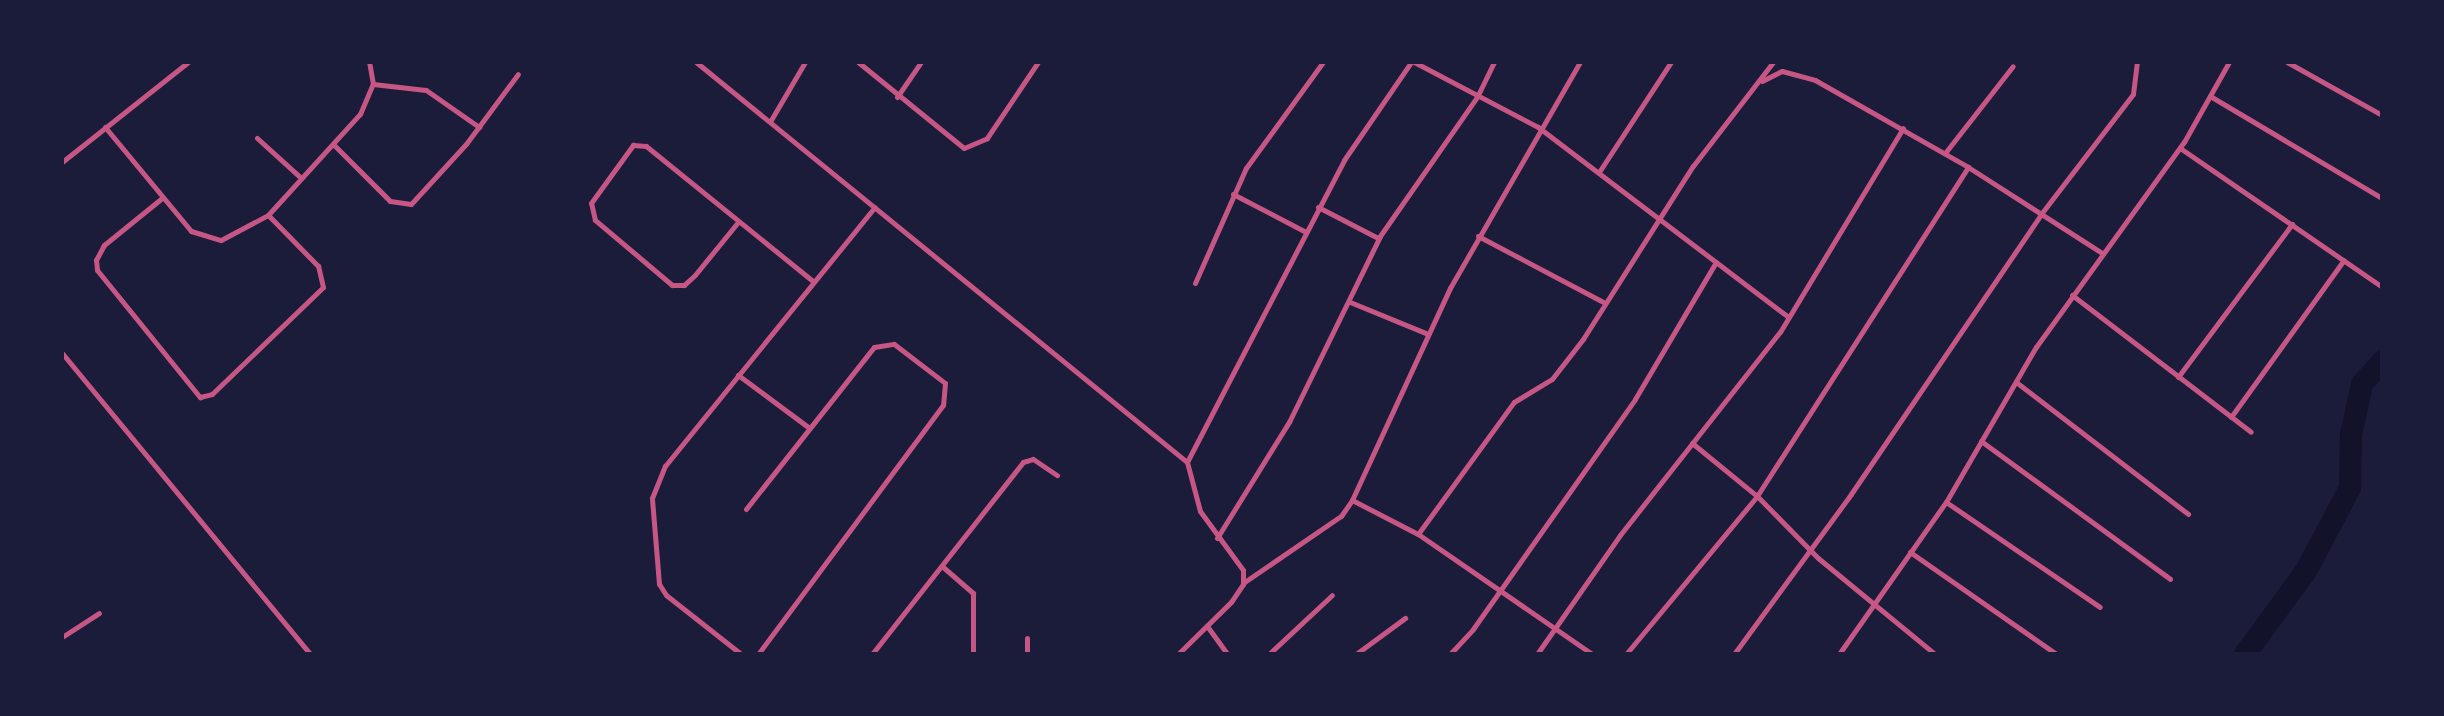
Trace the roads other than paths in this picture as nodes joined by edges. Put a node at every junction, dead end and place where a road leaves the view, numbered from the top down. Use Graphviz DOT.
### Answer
graph roads {
  1 [pos="188,62"];
  2 [pos="369,62"];
  3 [pos="696,62"];
  4 [pos="805,62"];
  5 [pos="858,62"];
  6 [pos="921,62"];
  7 [pos="1038,62"];
  8 [pos="1323,62"];
  9 [pos="1412,62"];
  10 [pos="1494,62"];
  11 [pos="1580,62"];
  12 [pos="1671,62"];
  13 [pos="1773,62"];
  14 [pos="2137,62"];
  15 [pos="2229,62"];
  16 [pos="2287,62"];
  17 [pos="2013,66"];
  18 [pos="518,74"];
  19 [pos="1758,83"];
  20 [pos="373,84"];
  21 [pos="2210,96"];
  22 [pos="897,97"];
  23 [pos="1477,97"];
  24 [pos="2382,115"];
  25 [pos="771,120"];
  26 [pos="105,127"];
  27 [pos="479,127"];
  28 [pos="1538,127"];
  29 [pos="1903,128"];
  30 [pos="257,138"];
  31 [pos="334,145"];
  32 [pos="2180,148"];
  33 [pos="1945,153"];
  34 [pos="62,162"];
  35 [pos="1968,167"];
  36 [pos="1599,172"];
  37 [pos="301,178"];
  38 [pos="1233,194"];
  39 [pos="162,198"];
  40 [pos="2382,198"];
  41 [pos="875,207"];
  42 [pos="1318,207"];
  43 [pos="2041,214"];
  44 [pos="268,215"];
  45 [pos="1659,216"];
  46 [pos="738,222"];
  47 [pos="2292,224"];
  48 [pos="1304,231"];
  49 [pos="1478,236"];
  50 [pos="1378,238"];
  51 [pos="2102,253"];
  52 [pos="2344,260"];
  53 [pos="1716,262"];
  54 [pos="813,281"];
  55 [pos="1195,283"];
  56 [pos="2382,287"];
  57 [pos="2072,295"];
  58 [pos="1350,302"];
  59 [pos="1603,302"];
  60 [pos="1789,317"];
  61 [pos="1428,334"];
  62 [pos="62,353"];
  63 [pos="738,375"];
  64 [pos="2178,377"];
  65 [pos="2016,382"];
  66 [pos="2231,417"];
  67 [pos="809,427"];
  68 [pos="2251,432"];
  69 [pos="1981,441"];
  70 [pos="1692,443"];
  71 [pos="1187,462"];
  72 [pos="1057,475"];
  73 [pos="1757,496"];
  74 [pos="1352,500"];
  75 [pos="1946,502"];
  76 [pos="746,509"];
  77 [pos="2188,514"];
  78 [pos="1418,534"];
  79 [pos="1217,538"];
  80 [pos="1809,549"];
  81 [pos="1910,552"];
  82 [pos="943,567"];
  83 [pos="2170,579"];
  84 [pos="1243,584"];
  85 [pos="1498,593"];
  86 [pos="1332,595"];
  87 [pos="1874,602"];
  88 [pos="2100,607"];
  89 [pos="99,613"];
  90 [pos="1405,618"];
  91 [pos="1207,626"];
  92 [pos="1552,631"];
  93 [pos="62,637"];
  94 [pos="1027,638"];
  95 [pos="310,654"];
  96 [pos="741,654"];
  97 [pos="758,654"];
  98 [pos="872,654"];
  99 [pos="973,654"];
  100 [pos="1027,654"];
  101 [pos="1178,654"];
  102 [pos="1227,654"];
  103 [pos="1269,654"];
  104 [pos="1356,654"];
  105 [pos="1450,654"];
  106 [pos="1537,654"];
  107 [pos="1592,654"];
  108 [pos="1626,654"];
  109 [pos="1734,654"];
  110 [pos="1839,654"];
  111 [pos="1935,654"];
  112 [pos="2056,654"];
  1 -- 26 [label="street"];
  2 -- 20 [label="street"];
  3 -- 25 [label="street"];
  4 -- 25 [label="street"];
  5 -- 22 [label="street"];
  6 -- 22 [label="street"];
  7 -- 22 [label="street"];
  8 -- 38 [label="street"];
  9 -- 23 [label="street"];
  9 -- 42 [label="street"];
  10 -- 23 [label="street"];
  11 -- 28 [label="street"];
  12 -- 36 [label="street"];
  13 -- 19 [label="street"];
  14 -- 43 [label="street"];
  15 -- 21 [label="street"];
  16 -- 24 [label="street"];
  17 -- 33 [label="street"];
  18 -- 27 [label="street"];
  19 -- 29 [label="street"];
  19 -- 45 [label="street"];
  20 -- 27 [label="street"];
  20 -- 31 [label="street"];
  21 -- 32 [label="street"];
  21 -- 40 [label="street"];
  23 -- 28 [label="street"];
  23 -- 50 [label="street"];
  25 -- 41 [label="street"];
  26 -- 34 [label="street"];
  26 -- 39 [label="street"];
  27 -- 31 [label="street"];
  28 -- 36 [label="street"];
  28 -- 49 [label="street"];
  29 -- 33 [label="street"];
  29 -- 60 [label="street"];
  30 -- 37 [label="street"];
  31 -- 37 [label="street"];
  32 -- 47 [label="street"];
  32 -- 51 [label="street"];
  33 -- 35 [label="street"];
  35 -- 43 [label="street"];
  35 -- 73 [label="street"];
  36 -- 45 [label="street"];
  37 -- 44 [label="street"];
  38 -- 48 [label="street"];
  38 -- 55 [label="street"];
  39 -- 44 [label="street"];
  39 -- 44 [label="street"];
  41 -- 54 [label="street"];
  41 -- 71 [label="street"];
  42 -- 48 [label="street"];
  42 -- 50 [label="street"];
  43 -- 51 [label="street"];
  43 -- 80 [label="street"];
  45 -- 53 [label="street"];
  45 -- 59 [label="street"];
  46 -- 46 [label="street"];
  46 -- 54 [label="street"];
  47 -- 52 [label="street"];
  47 -- 64 [label="street"];
  48 -- 71 [label="street"];
  49 -- 59 [label="street"];
  49 -- 61 [label="street"];
  50 -- 58 [label="street"];
  51 -- 57 [label="street"];
  52 -- 56 [label="street"];
  52 -- 66 [label="street"];
  53 -- 60 [label="street"];
  53 -- 85 [label="street"];
  54 -- 63 [label="street"];
  57 -- 64 [label="street"];
  57 -- 65 [label="street"];
  58 -- 61 [label="street"];
  58 -- 79 [label="street"];
  59 -- 78 [label="street"];
  60 -- 70 [label="street"];
  61 -- 74 [label="street"];
  62 -- 95 [label="street"];
  63 -- 67 [label="street"];
  63 -- 96 [label="street"];
  64 -- 66 [label="street"];
  65 -- 69 [label="street"];
  65 -- 77 [label="street"];
  66 -- 68 [label="street"];
  67 -- 76 [label="street"];
  67 -- 97 [label="street"];
  69 -- 75 [label="street"];
  69 -- 83 [label="street"];
  70 -- 73 [label="street"];
  70 -- 92 [label="street"];
  71 -- 79 [label="street"];
  72 -- 82 [label="street"];
  73 -- 80 [label="street"];
  73 -- 108 [label="street"];
  74 -- 78 [label="street"];
  74 -- 84 [label="street"];
  75 -- 81 [label="street"];
  75 -- 88 [label="street"];
  78 -- 85 [label="street"];
  79 -- 84 [label="street"];
  80 -- 87 [label="street"];
  80 -- 109 [label="street"];
  81 -- 87 [label="street"];
  81 -- 112 [label="street"];
  82 -- 98 [label="street"];
  82 -- 99 [label="street"];
  84 -- 91 [label="street"];
  85 -- 92 [label="street"];
  85 -- 105 [label="street"];
  86 -- 103 [label="street"];
  87 -- 110 [label="street"];
  87 -- 111 [label="street"];
  89 -- 93 [label="street"];
  90 -- 104 [label="street"];
  91 -- 101 [label="street"];
  91 -- 102 [label="street"];
  92 -- 106 [label="street"];
  92 -- 107 [label="street"];
  94 -- 100 [label="street"];
}
